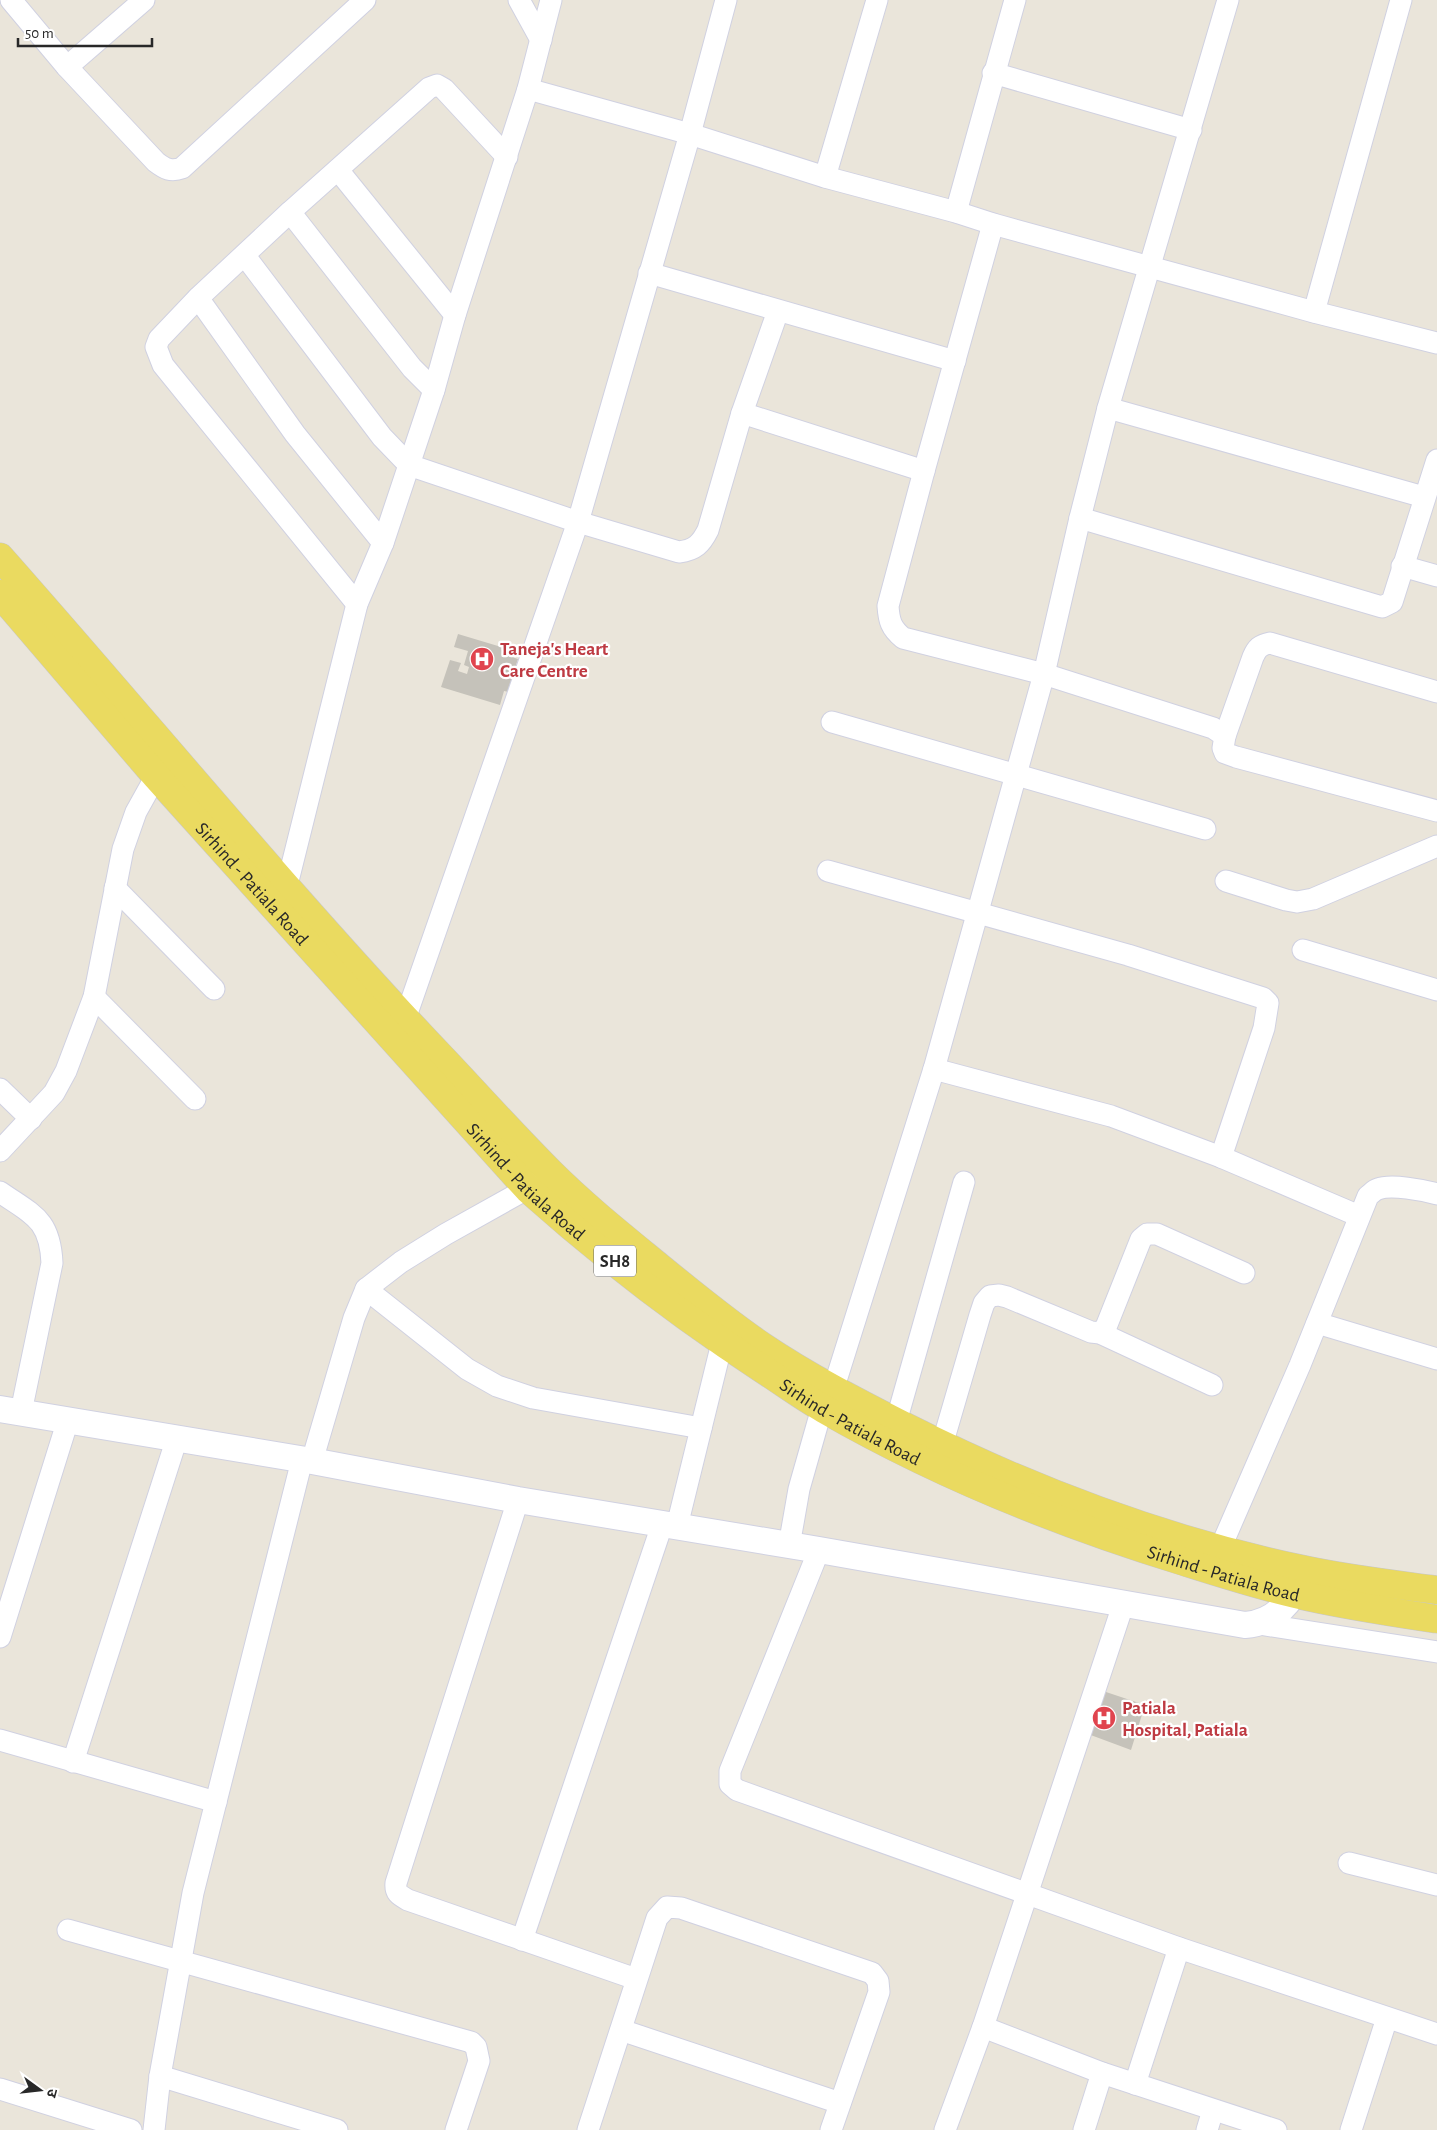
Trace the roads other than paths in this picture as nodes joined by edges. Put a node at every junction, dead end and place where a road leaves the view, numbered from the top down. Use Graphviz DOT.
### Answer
graph roads {
  1 [pos="11,0"];
  2 [pos="144,0"];
  3 [pos="365,0"];
  4 [pos="519,0"];
  5 [pos="551,0"];
  6 [pos="726,0"];
  7 [pos="877,0"];
  8 [pos="1015,0"];
  9 [pos="1228,0"];
  10 [pos="1401,0"];
  11 [pos="541,40"];
  12 [pos="67,67"];
  13 [pos="993,73"];
  14 [pos="528,89"];
  15 [pos="1191,130"];
  16 [pos="690,134"];
  17 [pos="507,157"];
  18 [pos="338,170"];
  19 [pos="825,177"];
  20 [pos="290,212"];
  21 [pos="956,212"];
  22 [pos="993,224"];
  23 [pos="246,256"];
  24 [pos="1150,267"];
  25 [pos="649,273"];
  26 [pos="198,298"];
  27 [pos="778,311"];
  28 [pos="1314,312"];
  29 [pos="455,315"];
  30 [pos="1437,343"];
  31 [pos="955,361"];
  32 [pos="434,390"];
  33 [pos="1108,408"];
  34 [pos="742,413"];
  35 [pos="1437,460"];
  36 [pos="409,465"];
  37 [pos="924,471"];
  38 [pos="1424,497"];
  39 [pos="1080,518"];
  40 [pos="578,522"];
  41 [pos="383,543"];
  42 [pos="0,557"];
  43 [pos="1402,566"];
  44 [pos="1437,576"];
  45 [pos="0,594"];
  46 [pos="357,604"];
  47 [pos="1044,674"];
  48 [pos="1437,692"];
  49 [pos="832,722"];
  50 [pos="1225,736"];
  51 [pos="156,776"];
  52 [pos="1016,776"];
  53 [pos="1437,811"];
  54 [pos="1205,830"];
  55 [pos="1437,846"];
  56 [pos="828,871"];
  57 [pos="1226,881"];
  58 [pos="115,888"];
  59 [pos="286,889"];
  60 [pos="978,912"];
  61 [pos="1303,950"];
  62 [pos="1436,985"];
  63 [pos="214,989"];
  64 [pos="94,997"];
  65 [pos="405,1019"];
  66 [pos="934,1069"];
  67 [pos="0,1089"];
  68 [pos="195,1099"];
  69 [pos="31,1119"];
  70 [pos="0,1150"];
  71 [pos="1222,1157"];
  72 [pos="552,1174"];
  73 [pos="964,1182"];
  74 [pos="528,1189"];
  75 [pos="0,1192"];
  76 [pos="1437,1194"];
  77 [pos="1359,1216"];
  78 [pos="1244,1273"];
  79 [pos="366,1289"];
  80 [pos="1317,1323"];
  81 [pos="1100,1333"];
  82 [pos="722,1343"];
  83 [pos="1437,1359"];
  84 [pos="1212,1385"];
  85 [pos="828,1399"];
  86 [pos="10,1411"];
  87 [pos="68,1420"];
  88 [pos="896,1422"];
  89 [pos="701,1428"];
  90 [pos="177,1438"];
  91 [pos="942,1445"];
  92 [pos="307,1461"];
  93 [pos="518,1500"];
  94 [pos="669,1525"];
  95 [pos="789,1546"];
  96 [pos="819,1550"];
  97 [pos="1220,1550"];
  98 [pos="1300,1582"];
  99 [pos="1437,1590"];
  100 [pos="1123,1605"];
  101 [pos="1437,1618"];
  102 [pos="1258,1624"];
  103 [pos="0,1637"];
  104 [pos="1437,1652"];
  105 [pos="0,1740"];
  106 [pos="73,1762"];
  107 [pos="216,1802"];
  108 [pos="1348,1863"];
  109 [pos="1437,1885"];
  110 [pos="1027,1892"];
  111 [pos="68,1930"];
  112 [pos="522,1940"];
  113 [pos="1179,1948"];
  114 [pos="180,1960"];
  115 [pos="636,1979"];
  116 [pos="1386,2018"];
  117 [pos="983,2027"];
  118 [pos="621,2030"];
  119 [pos="1437,2034"];
  120 [pos="1102,2073"];
  121 [pos="160,2076"];
  122 [pos="1135,2084"];
  123 [pos="0,2089"];
  124 [pos="840,2103"];
  125 [pos="1210,2120"];
  126 [pos="131,2130"];
  127 [pos="154,2130"];
  128 [pos="337,2130"];
  129 [pos="456,2130"];
  130 [pos="588,2130"];
  131 [pos="831,2130"];
  132 [pos="945,2130"];
  133 [pos="1084,2130"];
  134 [pos="1276,2130"];
  135 [pos="1352,2130"];
  1 -- 12 [label="street"];
  2 -- 12 [label="street"];
  3 -- 12 [label="street"];
  4 -- 11 [label="street"];
  5 -- 11 [label="street"];
  6 -- 16 [label="street"];
  7 -- 19 [label="street"];
  8 -- 13 [label="street"];
  9 -- 15 [label="street"];
  10 -- 28 [label="street"];
  11 -- 14 [label="street"];
  13 -- 15 [label="street"];
  13 -- 21 [label="street"];
  14 -- 16 [label="street"];
  14 -- 17 [label="street"];
  15 -- 24 [label="street"];
  16 -- 19 [label="street"];
  16 -- 25 [label="street"];
  17 -- 18 [label="street"];
  17 -- 29 [label="street"];
  18 -- 20 [label="street"];
  18 -- 29 [label="street"];
  19 -- 21 [label="street"];
  20 -- 23 [label="street"];
  20 -- 32 [label="street"];
  21 -- 22 [label="street"];
  22 -- 24 [label="street"];
  22 -- 31 [label="street"];
  23 -- 26 [label="street"];
  23 -- 36 [label="street"];
  24 -- 28 [label="street"];
  24 -- 33 [label="street"];
  25 -- 27 [label="street"];
  25 -- 40 [label="street"];
  26 -- 41 [label="street"];
  26 -- 46 [label="street"];
  27 -- 31 [label="street"];
  27 -- 34 [label="street"];
  28 -- 30 [label="street"];
  29 -- 32 [label="street"];
  31 -- 37 [label="street"];
  32 -- 36 [label="street"];
  33 -- 38 [label="street"];
  33 -- 39 [label="street"];
  34 -- 37 [label="street"];
  34 -- 40 [label="street"];
  35 -- 38 [label="street"];
  36 -- 40 [label="street"];
  36 -- 41 [label="street"];
  37 -- 47 [label="street"];
  38 -- 43 [label="street"];
  39 -- 43 [label="street"];
  39 -- 47 [label="street"];
  40 -- 65 [label="street"];
  41 -- 46 [label="street"];
  42 -- 59 [label="main road"];
  43 -- 44 [label="street"];
  45 -- 51 [label="main road, Sirhind - Patiala Road / SH8"];
  46 -- 59 [label="street"];
  47 -- 50 [label="street"];
  47 -- 52 [label="street"];
  48 -- 50 [label="street"];
  49 -- 52 [label="street"];
  50 -- 53 [label="street"];
  51 -- 58 [label="street"];
  51 -- 74 [label="main road, Sirhind - Patiala Road / SH8"];
  52 -- 54 [label="street"];
  52 -- 60 [label="street"];
  55 -- 57 [label="street"];
  56 -- 60 [label="street"];
  58 -- 63 [label="street"];
  58 -- 64 [label="street"];
  59 -- 65 [label="main road"];
  60 -- 66 [label="street"];
  60 -- 71 [label="street"];
  61 -- 62 [label="street"];
  64 -- 68 [label="street"];
  64 -- 69 [label="street"];
  65 -- 72 [label="main road"];
  66 -- 71 [label="street"];
  66 -- 85 [label="street"];
  67 -- 69 [label="street"];
  69 -- 70 [label="street"];
  71 -- 77 [label="street"];
  72 -- 74 [label="street"];
  72 -- 85 [label="main road"];
  73 -- 88 [label="street"];
  74 -- 79 [label="street"];
  74 -- 82 [label="main road, Sirhind - Patiala Road / SH8"];
  75 -- 86 [label="street"];
  76 -- 77 [label="street"];
  77 -- 80 [label="street"];
  78 -- 81 [label="street"];
  79 -- 89 [label="street"];
  79 -- 92 [label="street"];
  80 -- 83 [label="street"];
  80 -- 97 [label="street"];
  81 -- 84 [label="street"];
  81 -- 91 [label="street"];
  82 -- 85 [label="main road, Sirhind - Patiala Road / SH8"];
  82 -- 89 [label="street"];
  85 -- 88 [label="main road"];
  85 -- 95 [label="street"];
  85 -- 98 [label="main road, Sirhind - Patiala Road / SH8"];
  86 -- 87 [label="street"];
  87 -- 90 [label="street"];
  87 -- 103 [label="street"];
  88 -- 91 [label="main road"];
  89 -- 94 [label="street"];
  90 -- 92 [label="street"];
  90 -- 106 [label="street"];
  91 -- 97 [label="main road"];
  92 -- 93 [label="street"];
  92 -- 107 [label="street"];
  93 -- 94 [label="street"];
  93 -- 112 [label="street"];
  94 -- 95 [label="street"];
  94 -- 112 [label="street"];
  95 -- 96 [label="street"];
  96 -- 100 [label="street"];
  96 -- 110 [label="street"];
  97 -- 98 [label="main road"];
  98 -- 99 [label="main road"];
  98 -- 101 [label="main road, Sirhind - Patiala Road / SH8"];
  98 -- 102 [label="street"];
  100 -- 102 [label="street"];
  100 -- 110 [label="street"];
  102 -- 104 [label="street"];
  105 -- 106 [label="street"];
  106 -- 107 [label="street"];
  107 -- 114 [label="street"];
  108 -- 109 [label="street"];
  110 -- 113 [label="street"];
  110 -- 117 [label="street"];
  111 -- 114 [label="street"];
  112 -- 115 [label="street"];
  113 -- 116 [label="street"];
  113 -- 122 [label="street"];
  114 -- 121 [label="street"];
  114 -- 129 [label="street"];
  115 -- 118 [label="street"];
  115 -- 124 [label="street"];
  116 -- 119 [label="street"];
  116 -- 135 [label="street"];
  117 -- 120 [label="street"];
  117 -- 132 [label="street"];
  118 -- 124 [label="street"];
  118 -- 130 [label="street"];
  120 -- 122 [label="street"];
  120 -- 133 [label="street"];
  121 -- 127 [label="street"];
  121 -- 128 [label="street"];
  122 -- 125 [label="street"];
  123 -- 126 [label="street"];
  124 -- 131 [label="street"];
  125 -- 134 [label="street"];
}
